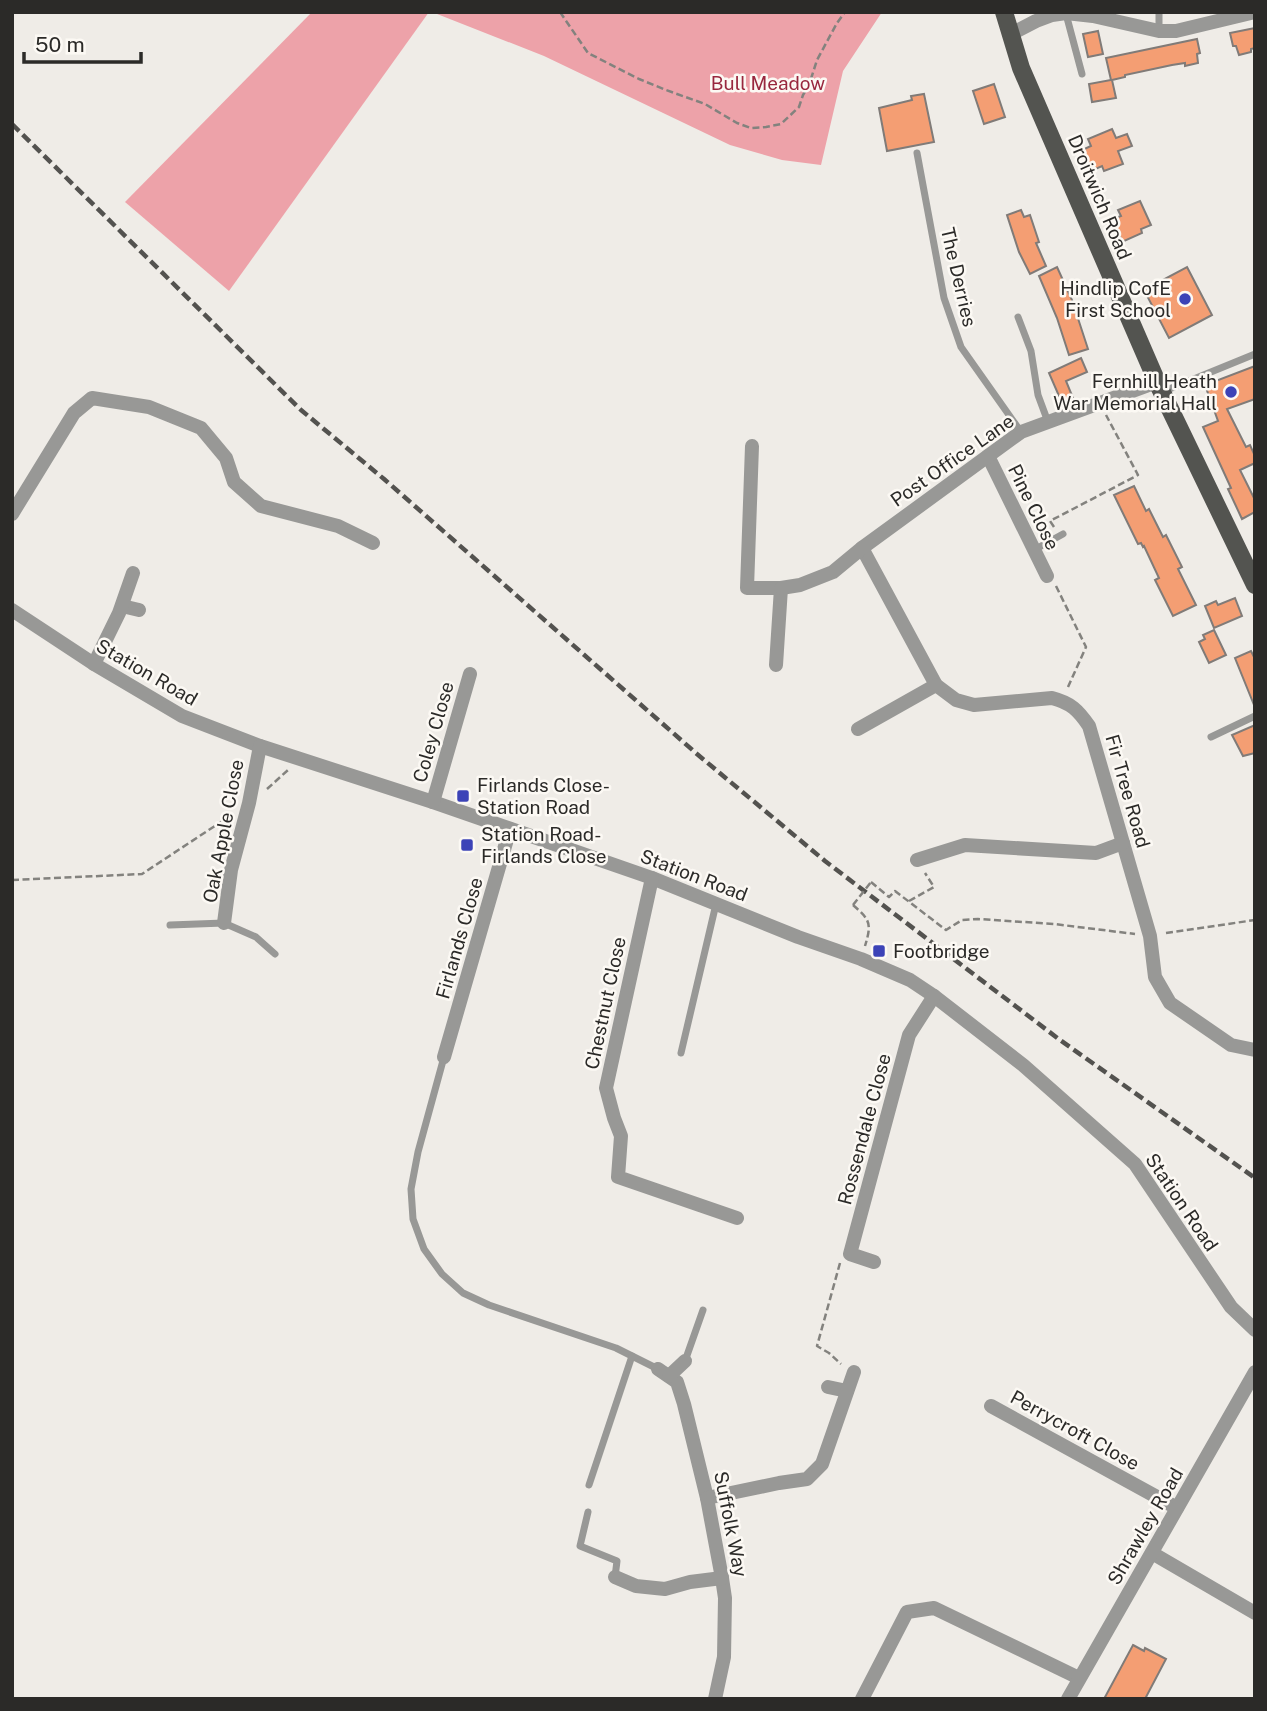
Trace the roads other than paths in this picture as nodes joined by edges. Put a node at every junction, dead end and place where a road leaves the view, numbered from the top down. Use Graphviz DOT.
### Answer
graph roads {
  1 [pos="1004,12"];
  2 [pos="1159,12"];
  3 [pos="1255,12"];
  4 [pos="1066,13"];
  5 [pos="1159,31"];
  6 [pos="1010,34"];
  7 [pos="1082,74"];
  8 [pos="917,153"];
  9 [pos="1018,317"];
  10 [pos="1255,354"];
  11 [pos="1159,387"];
  12 [pos="1048,422"];
  13 [pos="1021,432"];
  14 [pos="752,446"];
  15 [pos="988,456"];
  16 [pos="12,514"];
  17 [pos="1061,535"];
  18 [pos="373,543"];
  19 [pos="862,548"];
  20 [pos="1034,550"];
  21 [pos="133,573"];
  22 [pos="1047,576"];
  23 [pos="1255,585"];
  24 [pos="781,588"];
  25 [pos="121,606"];
  26 [pos="12,610"];
  27 [pos="139,610"];
  28 [pos="94,664"];
  29 [pos="776,665"];
  30 [pos="470,674"];
  31 [pos="936,685"];
  32 [pos="1255,716"];
  33 [pos="858,729"];
  34 [pos="1210,737"];
  35 [pos="260,747"];
  36 [pos="433,802"];
  37 [pos="510,830"];
  38 [pos="1123,844"];
  39 [pos="917,860"];
  40 [pos="652,878"];
  41 [pos="716,904"];
  42 [pos="224,923"];
  43 [pos="170,925"];
  44 [pos="275,954"];
  45 [pos="934,996"];
  46 [pos="1255,1050"];
  47 [pos="681,1053"];
  48 [pos="444,1057"];
  49 [pos="737,1218"];
  50 [pos="874,1262"];
  51 [pos="703,1310"];
  52 [pos="1255,1330"];
  53 [pos="632,1356"];
  54 [pos="685,1361"];
  55 [pos="854,1372"];
  56 [pos="1255,1372"];
  57 [pos="664,1373"];
  58 [pos="828,1387"];
  59 [pos="848,1391"];
  60 [pos="991,1406"];
  61 [pos="589,1485"];
  62 [pos="707,1498"];
  63 [pos="1177,1508"];
  64 [pos="589,1512"];
  65 [pos="1152,1553"];
  66 [pos="615,1577"];
  67 [pos="722,1578"];
  68 [pos="1255,1613"];
  69 [pos="1079,1678"];
  70 [pos="715,1699"];
  71 [pos="862,1699"];
  72 [pos="1068,1699"];
  1 -- 6 [label="main road, Droitwich Road"];
  2 -- 5 [label="lane"];
  3 -- 5 [label="street"];
  4 -- 5 [label="street"];
  4 -- 6 [label="street"];
  4 -- 7 [label="lane"];
  6 -- 11 [label="main road, Droitwich Road"];
  8 -- 13 [label="lane, The Derries"];
  9 -- 12 [label="lane"];
  10 -- 11 [label="lane"];
  11 -- 12 [label="street, Post Office Lane"];
  11 -- 23 [label="main road, Droitwich Road"];
  12 -- 13 [label="street, Post Office Lane"];
  13 -- 15 [label="street, Post Office Lane"];
  14 -- 24 [label="street, Post Office Lane"];
  15 -- 19 [label="street, Post Office Lane"];
  15 -- 20 [label="street, Pine Close"];
  16 -- 18 [label="street"];
  17 -- 20 [label="lane"];
  19 -- 24 [label="street, Post Office Lane"];
  19 -- 31 [label="street"];
  20 -- 22 [label="street, Pine Close"];
  21 -- 25 [label="street"];
  24 -- 29 [label="street"];
  25 -- 27 [label="street"];
  25 -- 28 [label="street"];
  26 -- 28 [label="street, Station Road"];
  28 -- 35 [label="street, Station Road"];
  30 -- 36 [label="street, Coley Close"];
  31 -- 33 [label="street"];
  31 -- 38 [label="street, Fir Tree Road"];
  32 -- 34 [label="lane"];
  35 -- 36 [label="street, Station Road"];
  35 -- 42 [label="street, Oak Apple Close"];
  36 -- 37 [label="street, Station Road"];
  37 -- 40 [label="street, Station Road"];
  37 -- 48 [label="street, Firlands Close"];
  38 -- 39 [label="street"];
  38 -- 46 [label="street, Fir Tree Road"];
  40 -- 41 [label="street, Station Road"];
  40 -- 49 [label="street, Chestnut Close"];
  41 -- 45 [label="street, Station Road"];
  41 -- 47 [label="lane"];
  42 -- 43 [label="lane"];
  42 -- 44 [label="lane"];
  45 -- 50 [label="street, Rossendale Close"];
  45 -- 52 [label="street, Station Road"];
  48 -- 53 [label="lane"];
  51 -- 54 [label="lane"];
  53 -- 57 [label="lane"];
  53 -- 61 [label="lane"];
  54 -- 57 [label="street"];
  55 -- 59 [label="street"];
  56 -- 63 [label="street, Shrawley Road"];
  57 -- 62 [label="street, Suffolk Way"];
  58 -- 59 [label="street"];
  59 -- 62 [label="street"];
  60 -- 63 [label="street, Perrycroft Close"];
  62 -- 67 [label="street, Suffolk Way"];
  63 -- 65 [label="street, Shrawley Road"];
  64 -- 66 [label="lane"];
  65 -- 68 [label="street"];
  65 -- 69 [label="street, Shrawley Road"];
  66 -- 67 [label="street"];
  67 -- 70 [label="street, Suffolk Way"];
  69 -- 71 [label="street"];
  69 -- 72 [label="street, Shrawley Road"];
}
